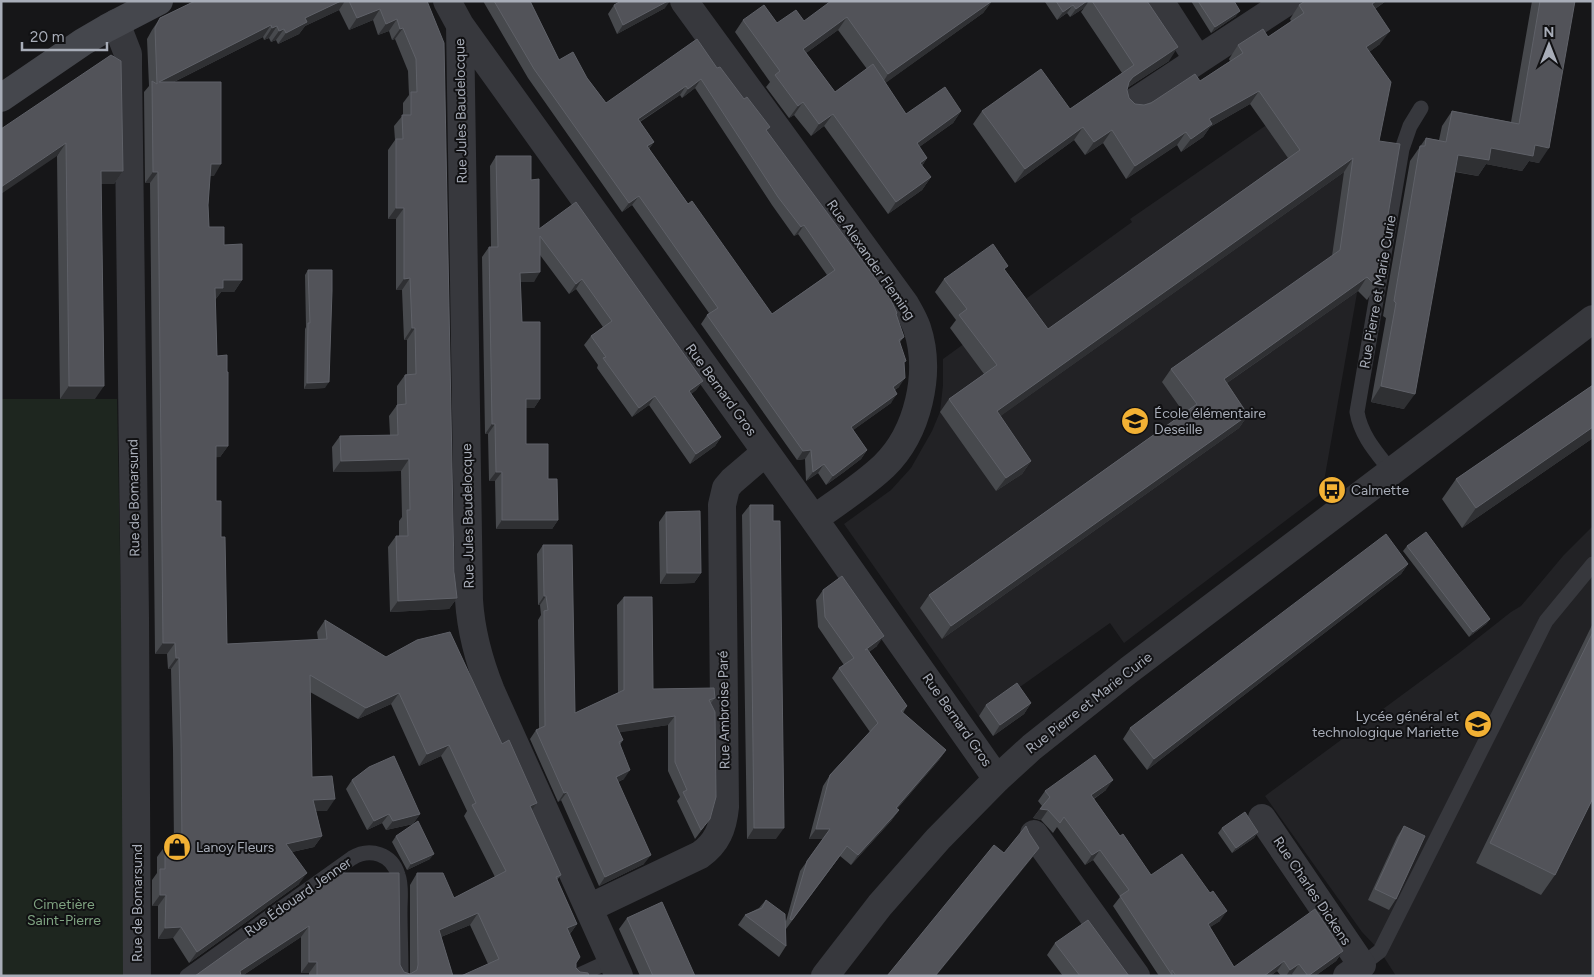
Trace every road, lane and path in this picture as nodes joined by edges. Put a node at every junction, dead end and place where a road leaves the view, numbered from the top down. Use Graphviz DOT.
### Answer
graph roads {
  1 [pos="159,1"];
  2 [pos="448,1"];
  3 [pos="684,1"];
  4 [pos="1160,1"];
  5 [pos="1288,1"];
  6 [pos="116,23"];
  7 [pos="460,26"];
  8 [pos="1198,60"];
  9 [pos="1,98"];
  10 [pos="1133,103"];
  11 [pos="1421,108"];
  12 [pos="1593,319"];
  13 [pos="766,452"];
  14 [pos="1391,471"];
  15 [pos="814,519"];
  16 [pos="1593,564"];
  17 [pos="998,778"];
  18 [pos="1262,818"];
  19 [pos="1034,834"];
  20 [pos="589,908"];
  21 [pos="615,968"];
  22 [pos="1354,970"];
  23 [pos="137,976"];
  24 [pos="186,976"];
  25 [pos="401,976"];
  26 [pos="577,976"];
  27 [pos="825,976"];
  28 [pos="1136,976"];
  1 -- 6 [label="street"];
  2 -- 7 [label="street, Rue Bernard Gros"];
  3 -- 15 [label="street, Rue Alexander Fleming"];
  4 -- 8 [label="street"];
  5 -- 8 [label="street"];
  6 -- 9 [label="street"];
  6 -- 23 [label="street, Rue de Bomarsund"];
  7 -- 13 [label="street, Rue Bernard Gros"];
  7 -- 20 [label="street, Rue Jules Baudelocque"];
  8 -- 10 [label="street"];
  11 -- 14 [label="lane, Rue Pierre et Marie Curie"];
  12 -- 14 [label="street, Rue Pierre et Marie Curie"];
  13 -- 15 [label="street, Rue Bernard Gros"];
  13 -- 20 [label="street, Rue Ambroise Paré"];
  14 -- 17 [label="street, Rue Pierre et Marie Curie"];
  15 -- 17 [label="street, Rue Bernard Gros"];
  16 -- 22 [label="lane"];
  17 -- 27 [label="street, Rue Pierre et Marie Curie"];
  18 -- 22 [label="street, Rue Charles Dickens"];
  19 -- 28 [label="street"];
  20 -- 21 [label="street, Rue Jules Baudelocque"];
  21 -- 26 [label="lane"];
  24 -- 25 [label="lane, Rue Édouard Jenner"];
}
